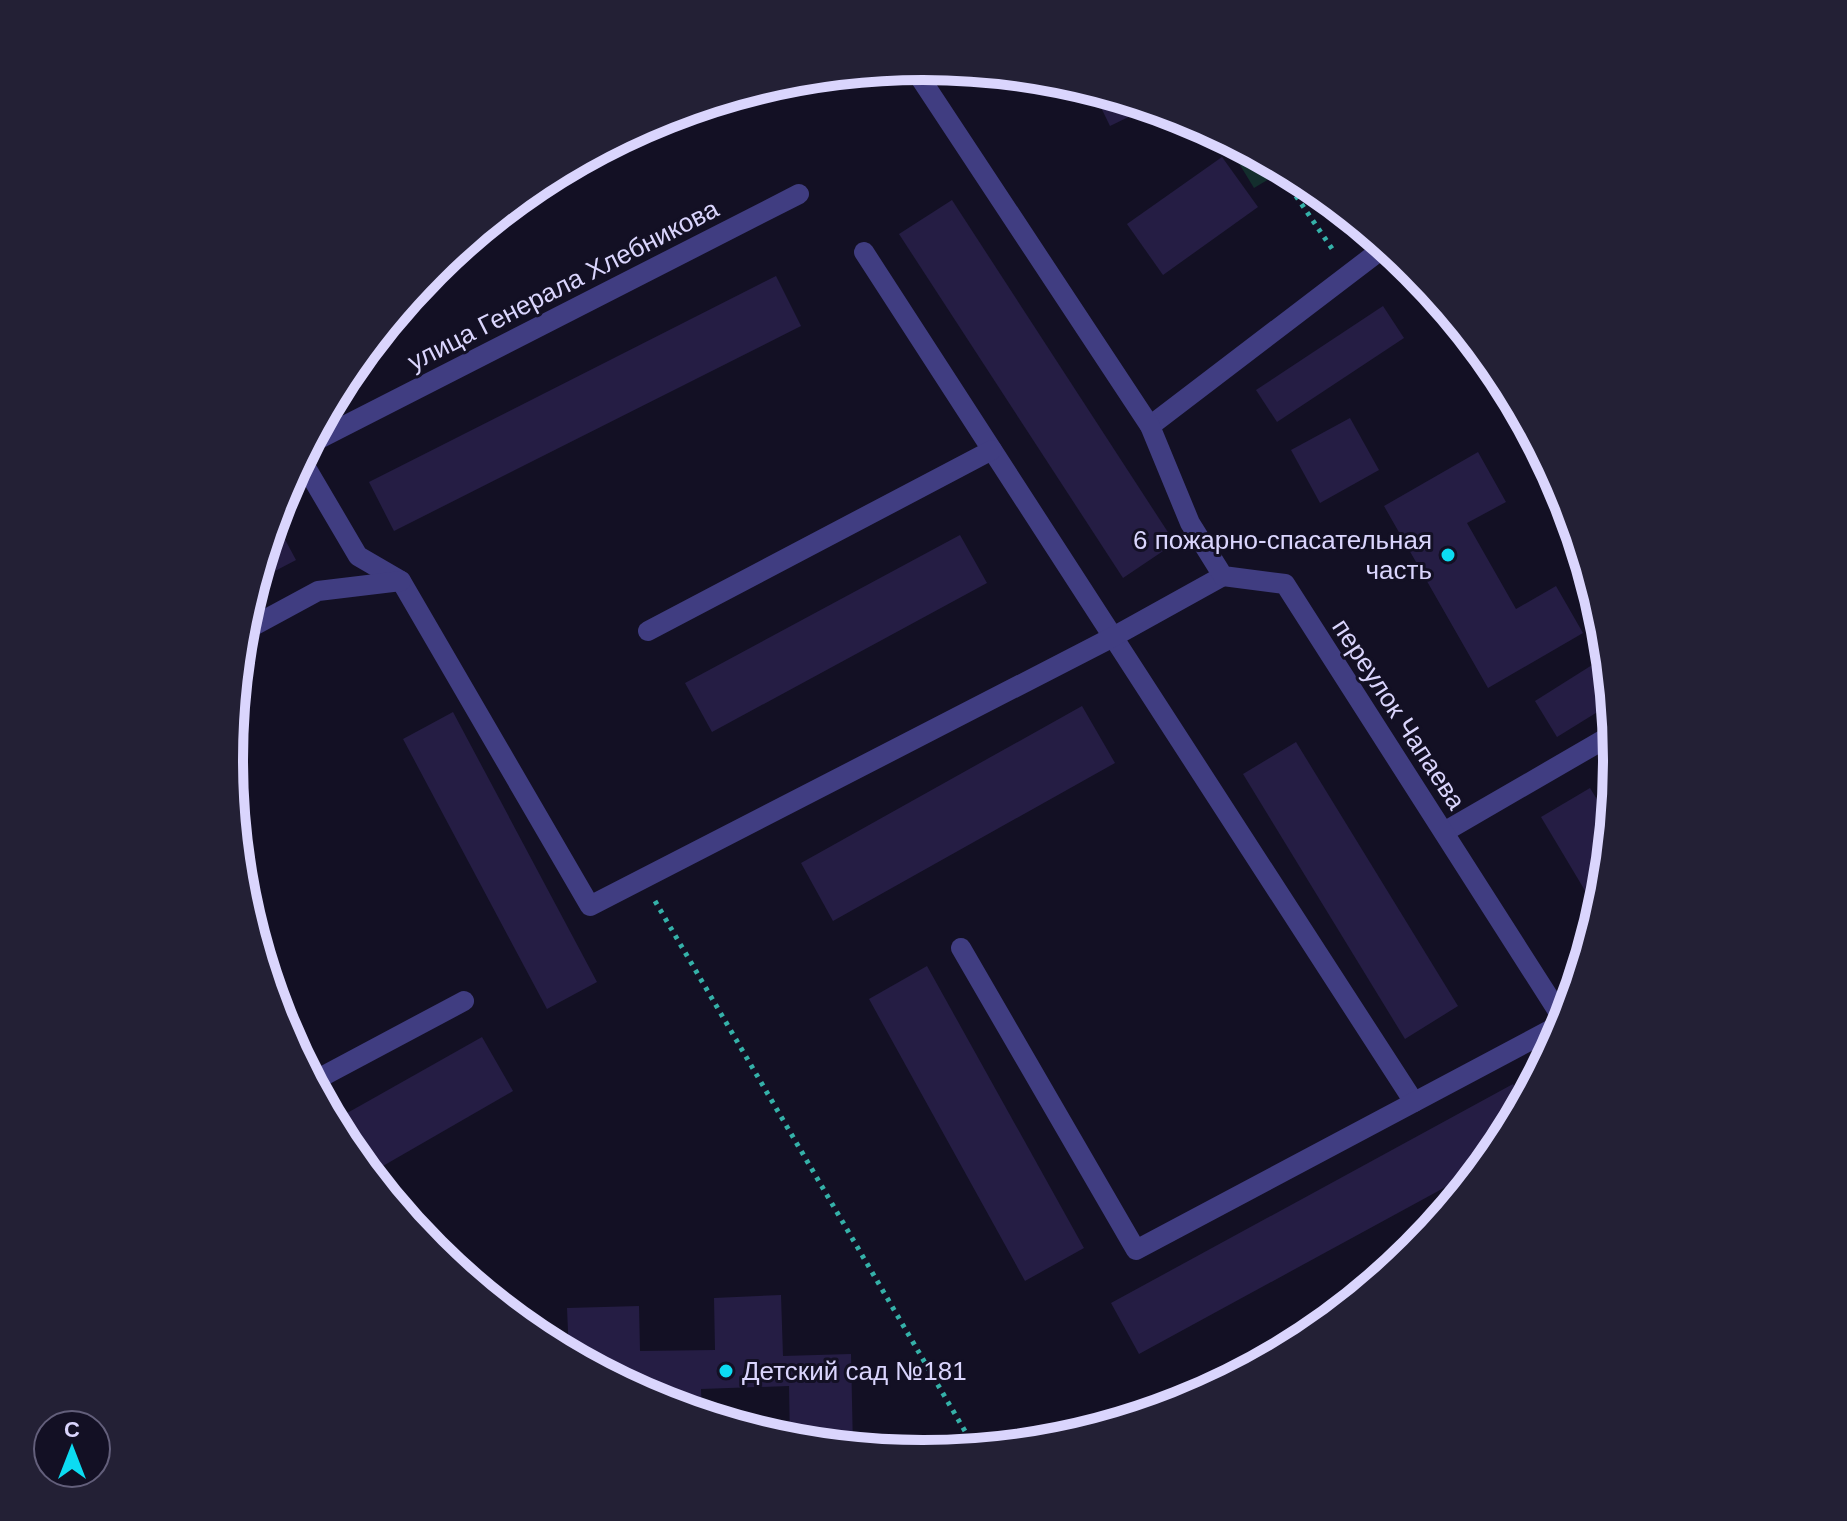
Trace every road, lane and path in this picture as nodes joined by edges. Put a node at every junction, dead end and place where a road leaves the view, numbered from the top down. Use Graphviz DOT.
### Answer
graph roads {
  1 [pos="922,80"];
  2 [pos="1290,187"];
  3 [pos="799,194"];
  4 [pos="864,252"];
  5 [pos="1376,253"];
  6 [pos="1348,274"];
  7 [pos="1150,426"];
  8 [pos="326,435"];
  9 [pos="992,450"];
  10 [pos="308,471"];
  11 [pos="1223,576"];
  12 [pos="401,581"];
  13 [pos="257,624"];
  14 [pos="648,631"];
  15 [pos="1113,637"];
  16 [pos="1604,740"];
  17 [pos="1444,832"];
  18 [pos="643,879"];
  19 [pos="961,948"];
  20 [pos="464,1001"];
  21 [pos="1557,1009"];
  22 [pos="1547,1033"];
  23 [pos="321,1077"];
  24 [pos="1414,1102"];
  25 [pos="970,1440"];
  1 -- 7 [label="street"];
  2 -- 6 [label="path"];
  3 -- 8 [label="street, улица Генерала Хлебникова"];
  4 -- 9 [label="street"];
  5 -- 6 [label="street"];
  6 -- 7 [label="street"];
  7 -- 11 [label="street"];
  9 -- 14 [label="street"];
  9 -- 15 [label="street"];
  10 -- 12 [label="street"];
  11 -- 15 [label="street"];
  11 -- 17 [label="street, переулок Чапаева"];
  12 -- 13 [label="street"];
  12 -- 18 [label="street"];
  15 -- 18 [label="street"];
  15 -- 24 [label="street"];
  16 -- 17 [label="street"];
  17 -- 21 [label="street, переулок Чапаева"];
  18 -- 25 [label="path"];
  19 -- 24 [label="street"];
  20 -- 23 [label="street"];
  22 -- 24 [label="street"];
}
